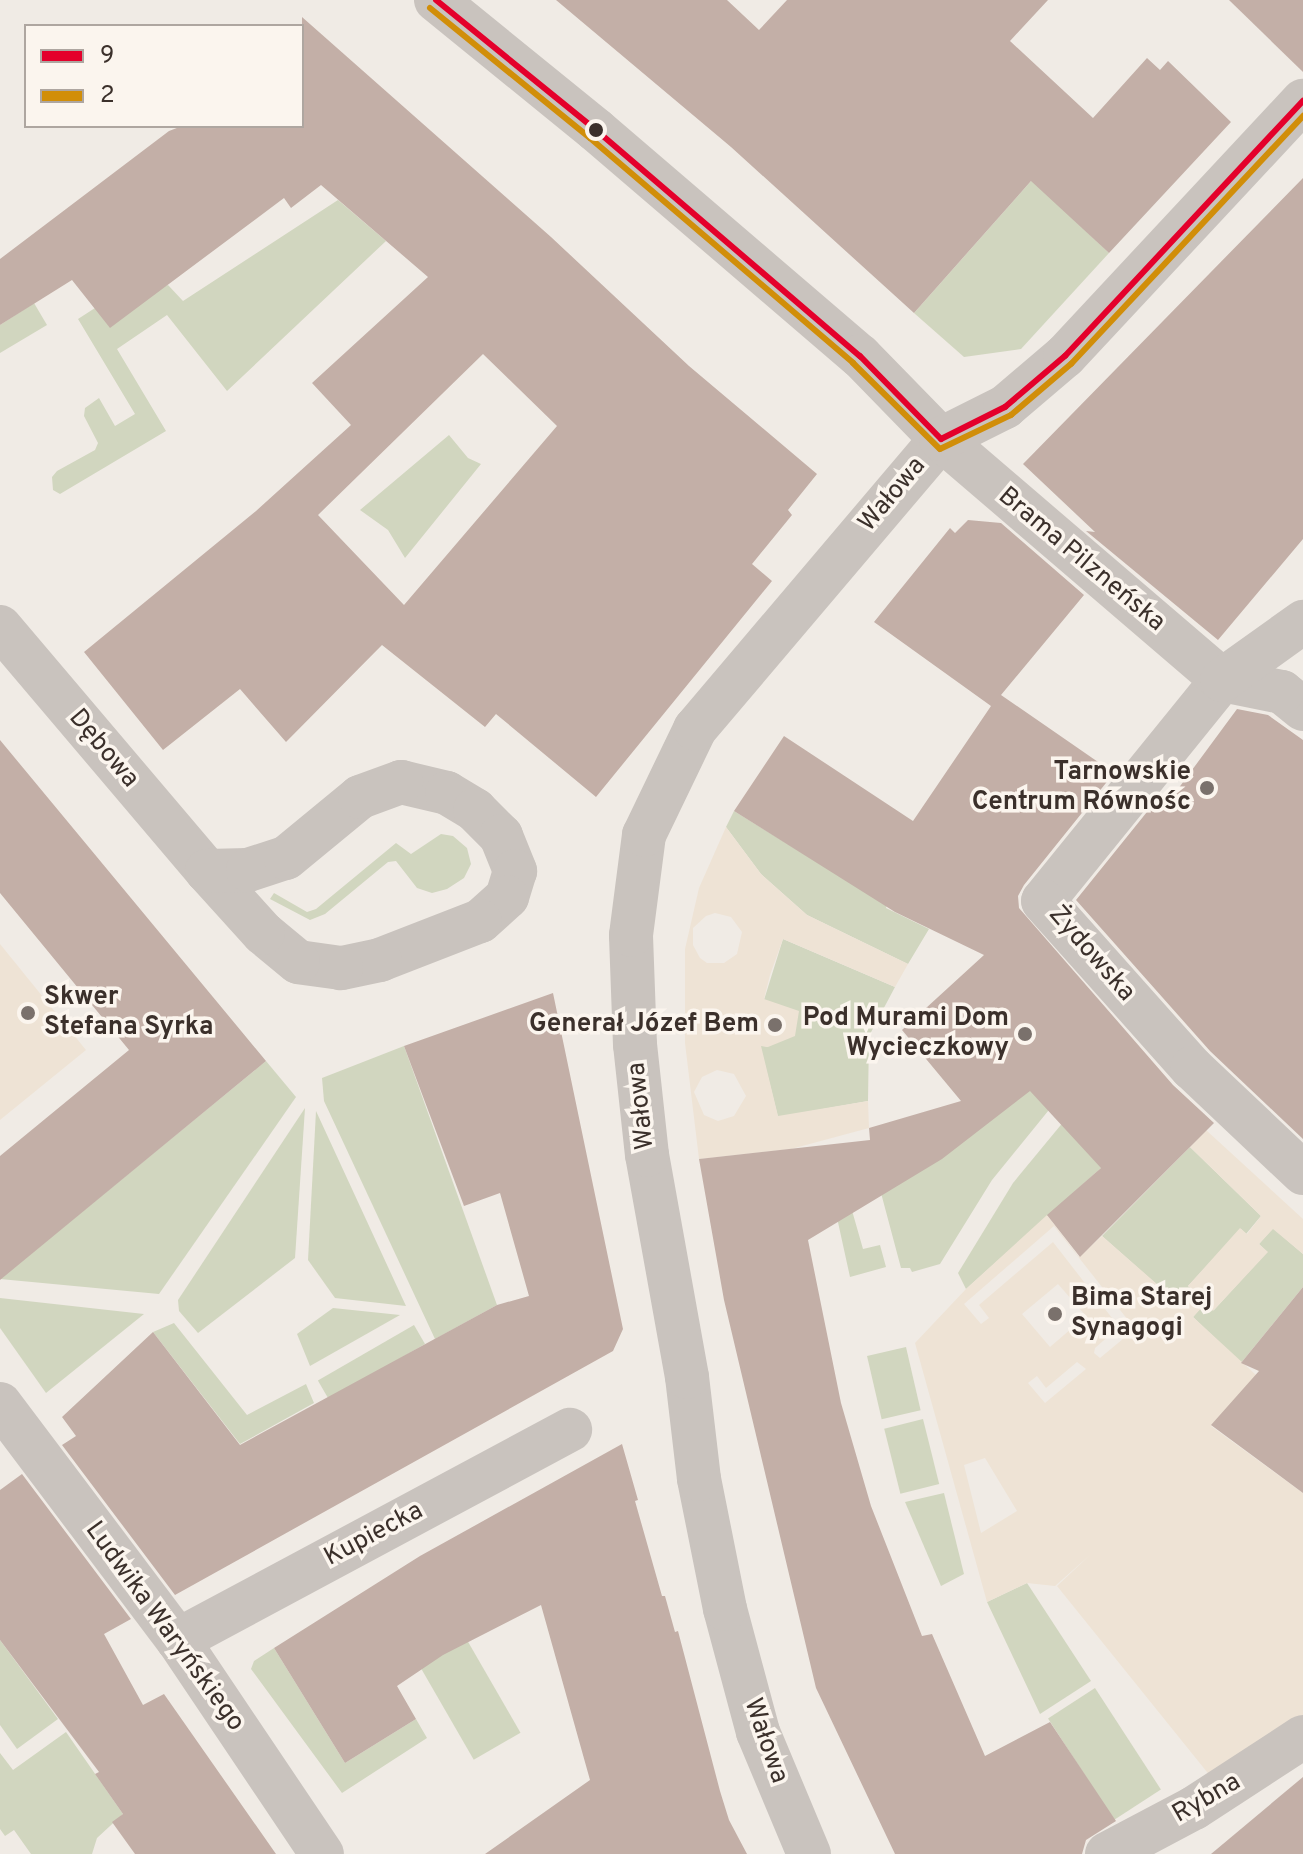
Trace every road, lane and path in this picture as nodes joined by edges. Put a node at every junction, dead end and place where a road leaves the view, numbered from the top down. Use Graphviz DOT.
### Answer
graph roads {
  1 [pos="436,0"];
  2 [pos="1303,101"];
  3 [pos="941,439"];
  4 [pos="1303,622"];
  5 [pos="0,627"];
  6 [pos="1222,680"];
  7 [pos="1303,709"];
  8 [pos="207,871"];
  9 [pos="1303,1173"];
  10 [pos="0,1404"];
  11 [pos="570,1430"];
  12 [pos="178,1640"];
  13 [pos="1303,1737"];
  14 [pos="322,1854"];
  15 [pos="809,1854"];
  16 [pos="1107,1854"];
  1 -- 3 [label="street, Brama Pilzneńska"];
  2 -- 3 [label="street"];
  3 -- 6 [label="street, Brama Pilzneńska"];
  3 -- 15 [label="street, Wałowa"];
  4 -- 6 [label="street"];
  5 -- 8 [label="street, Dębowa"];
  6 -- 7 [label="street"];
  6 -- 9 [label="street, Żydowska"];
  8 -- 8 [label="street, Dębowa"];
  10 -- 12 [label="street, Ludwika Waryńskiego"];
  11 -- 12 [label="street, Kupiecka"];
  12 -- 14 [label="street, Ludwika Waryńskiego"];
  13 -- 16 [label="street, Rybna"];
}
